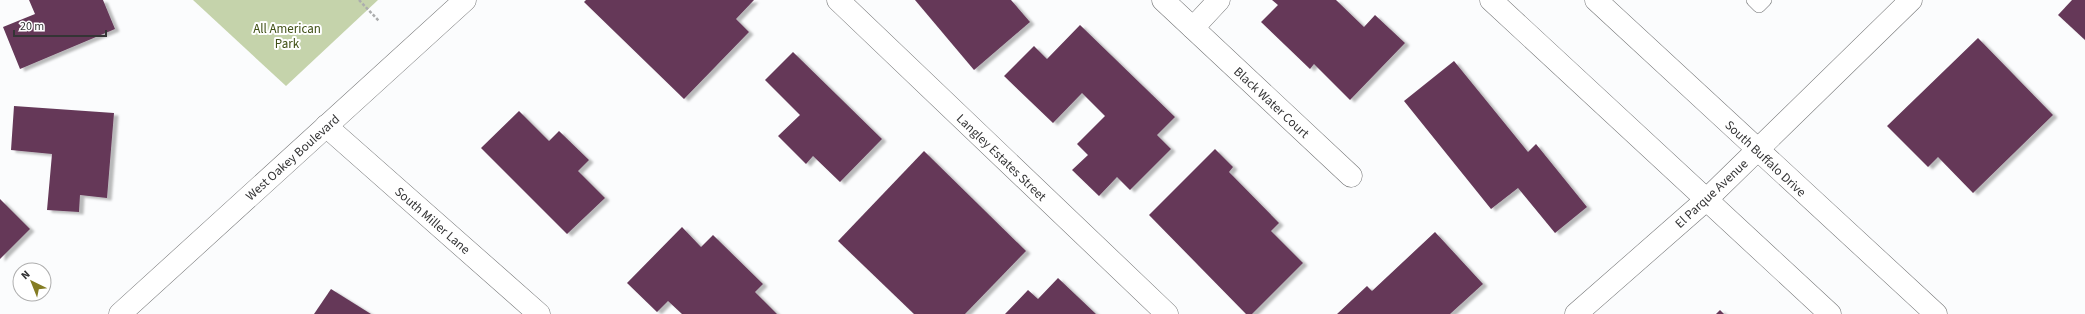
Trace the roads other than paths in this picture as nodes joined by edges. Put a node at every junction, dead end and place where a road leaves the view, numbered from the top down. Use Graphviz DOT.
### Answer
graph roads {
  1 [pos="465,0"];
  2 [pos="838,0"];
  3 [pos="1163,0"];
  4 [pos="1219,0"];
  5 [pos="1491,0"];
  6 [pos="1596,0"];
  7 [pos="1753,0"];
  8 [pos="1765,0"];
  9 [pos="1911,0"];
  10 [pos="1193,28"];
  11 [pos="326,126"];
  12 [pos="1757,150"];
  13 [pos="1351,176"];
  14 [pos="1706,200"];
  15 [pos="120,314"];
  16 [pos="539,314"];
  17 [pos="1167,314"];
  18 [pos="1576,314"];
  19 [pos="1830,314"];
  20 [pos="1936,314"];
  1 -- 11 [label="street, West Oakey Boulevard"];
  2 -- 17 [label="street, Langley Estates Street"];
  3 -- 10 [label="street, Black Water Court"];
  4 -- 10 [label="street"];
  5 -- 14 [label="street"];
  6 -- 12 [label="street, South Buffalo Drive"];
  7 -- 8 [label="lane"];
  9 -- 12 [label="street, El Parque Avenue"];
  10 -- 13 [label="street, Black Water Court"];
  11 -- 15 [label="street, West Oakey Boulevard"];
  11 -- 16 [label="street, South Miller Lane"];
  12 -- 14 [label="street, El Parque Avenue"];
  12 -- 20 [label="street, South Buffalo Drive"];
  14 -- 18 [label="street, El Parque Avenue"];
  14 -- 19 [label="street"];
}
